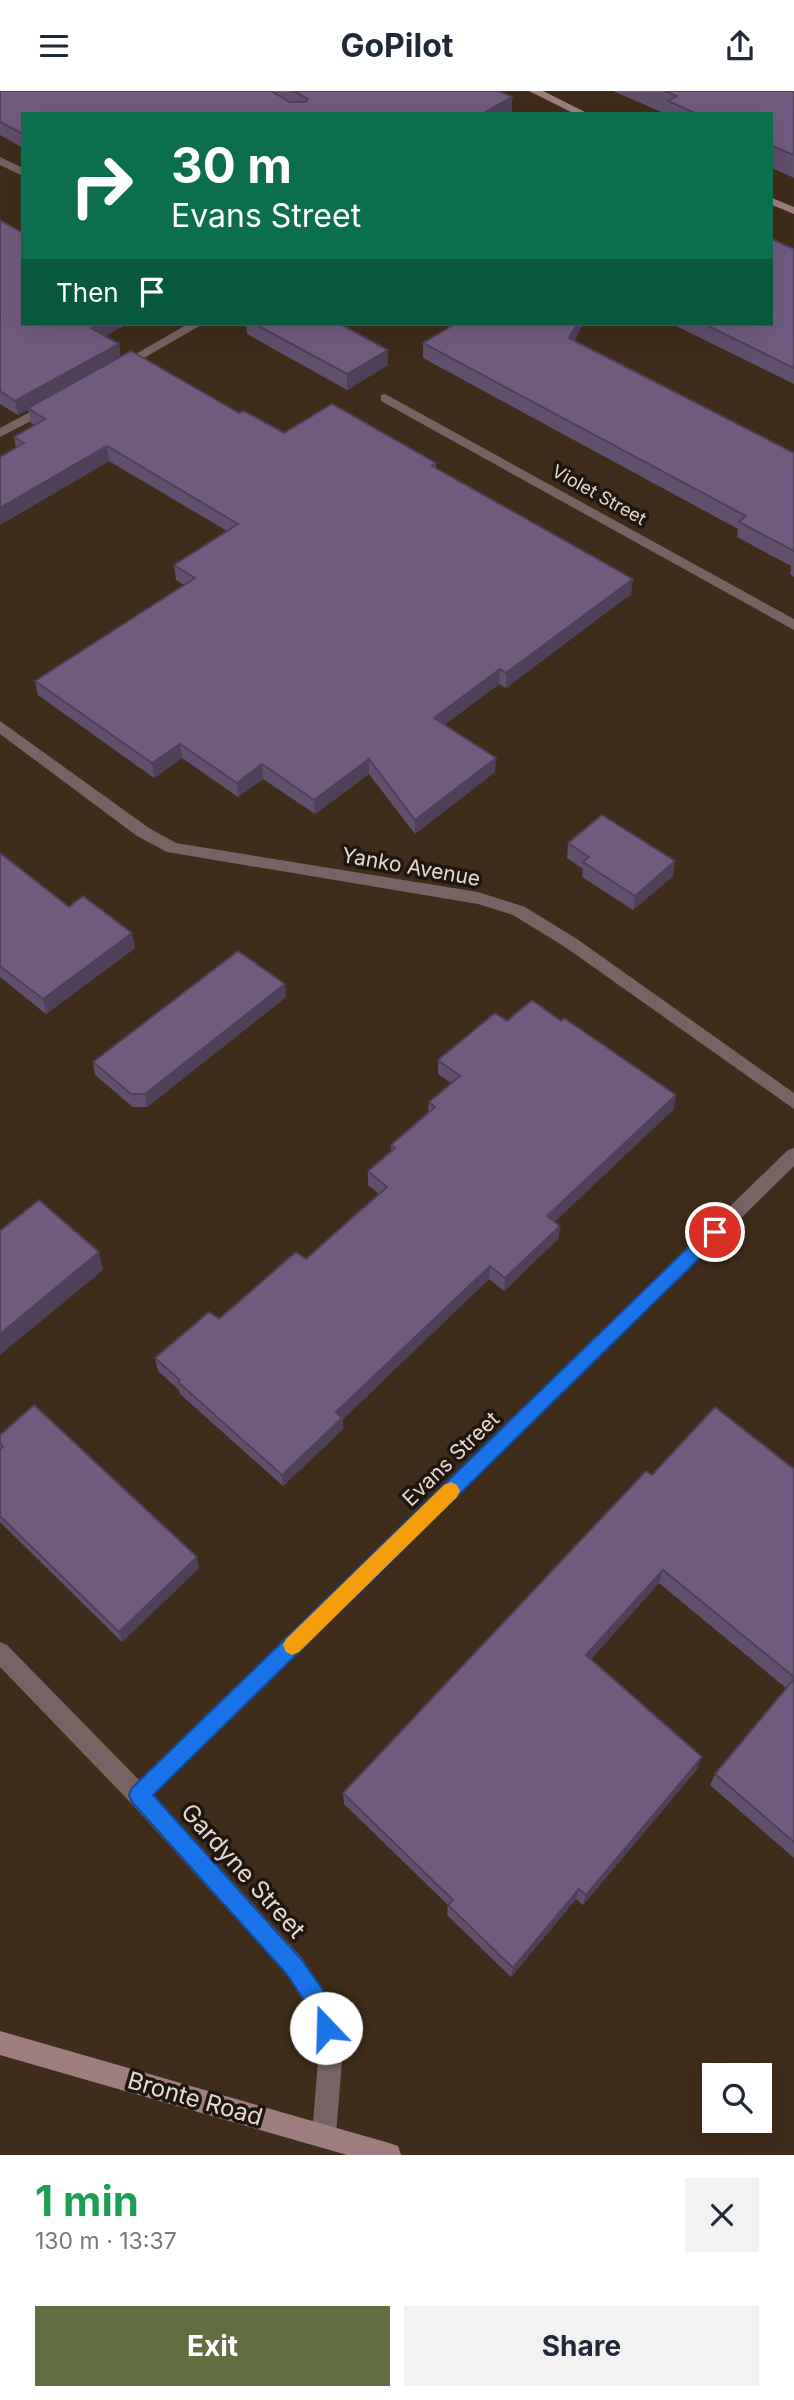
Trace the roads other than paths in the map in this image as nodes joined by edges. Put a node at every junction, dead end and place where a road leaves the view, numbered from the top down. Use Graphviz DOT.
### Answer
graph roads {
  1 [pos="534,91"];
  2 [pos="579,112"];
  3 [pos="0,160"];
  4 [pos="21,172"];
  5 [pos="773,201"];
  6 [pos="794,211"];
  7 [pos="193,326"];
  8 [pos="104,375"];
  9 [pos="385,398"];
  10 [pos="58,401"];
  11 [pos="0,433"];
  12 [pos="794,625"];
  13 [pos="0,726"];
  14 [pos="794,1102"];
  15 [pos="794,1155"];
  16 [pos="0,1652"];
  17 [pos="139,1795"];
  18 [pos="0,2043"];
  19 [pos="324,2135"];
  20 [pos="389,2155"];
  1 -- 2 [label="street"];
  3 -- 4 [label="street"];
  5 -- 6 [label="street"];
  7 -- 8 [label="street"];
  9 -- 12 [label="street, Violet Street"];
  10 -- 11 [label="street"];
  13 -- 14 [label="street, Yanko Avenue"];
  15 -- 17 [label="street, Evans Street"];
  16 -- 17 [label="street, Gardyne Street"];
  17 -- 19 [label="street, Gardyne Street"];
  18 -- 19 [label="street, Bronte Road"];
  19 -- 20 [label="street, Bronte Road"];
}
